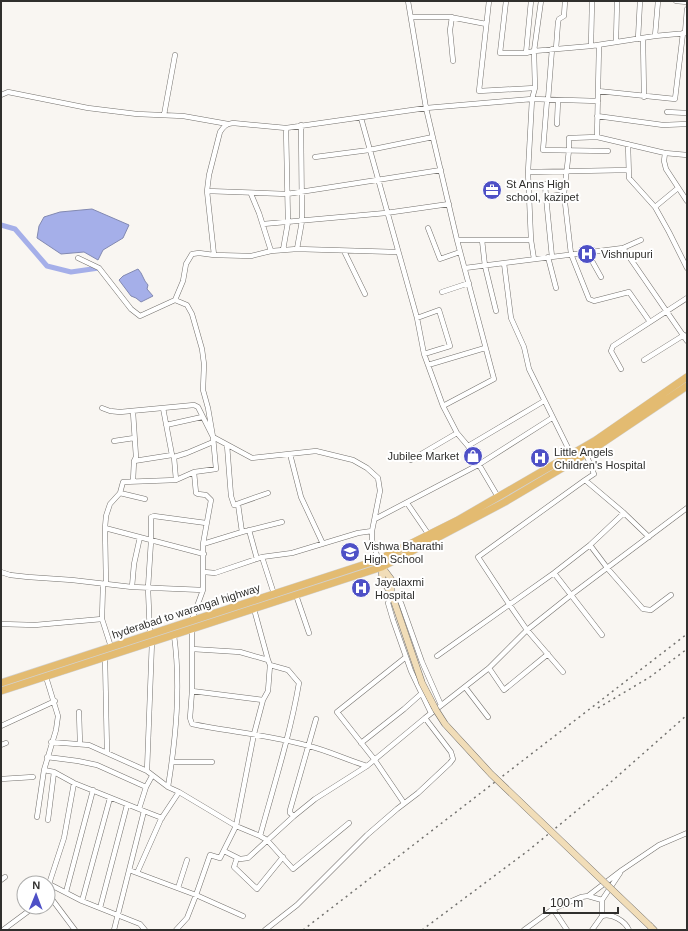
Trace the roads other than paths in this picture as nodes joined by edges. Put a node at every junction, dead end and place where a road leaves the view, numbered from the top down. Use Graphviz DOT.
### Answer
graph roads {
  1 [pos="408,1"];
  2 [pos="489,1"];
  3 [pos="506,1"];
  4 [pos="531,1"];
  5 [pos="541,1"];
  6 [pos="565,1"];
  7 [pos="592,1"];
  8 [pos="617,1"];
  9 [pos="640,1"];
  10 [pos="658,1"];
  11 [pos="676,1"];
  12 [pos="687,2"];
  13 [pos="687,9"];
  14 [pos="412,17"];
  15 [pos="452,17"];
  16 [pos="486,24"];
  17 [pos="685,33"];
  18 [pos="654,36"];
  19 [pos="641,39"];
  20 [pos="616,42"];
  21 [pos="599,45"];
  22 [pos="591,46"];
  23 [pos="554,49"];
  24 [pos="534,51"];
  25 [pos="526,53"];
  26 [pos="175,55"];
  27 [pos="453,61"];
  28 [pos="535,88"];
  29 [pos="598,91"];
  30 [pos="1,95"];
  31 [pos="644,96"];
  32 [pos="532,99"];
  33 [pos="548,100"];
  34 [pos="558,101"];
  35 [pos="598,101"];
  36 [pos="426,108"];
  37 [pos="667,112"];
  38 [pos="687,114"];
  39 [pos="164,115"];
  40 [pos="597,116"];
  41 [pos="361,118"];
  42 [pos="228,124"];
  43 [pos="557,124"];
  44 [pos="687,124"];
  45 [pos="301,125"];
  46 [pos="286,128"];
  47 [pos="433,137"];
  48 [pos="597,137"];
  49 [pos="628,144"];
  50 [pos="369,150"];
  51 [pos="569,150"];
  52 [pos="608,151"];
  53 [pos="665,153"];
  54 [pos="687,155"];
  55 [pos="315,156"];
  56 [pos="441,170"];
  57 [pos="628,170"];
  58 [pos="566,171"];
  59 [pos="528,172"];
  60 [pos="377,181"];
  61 [pos="545,184"];
  62 [pos="678,188"];
  63 [pos="207,191"];
  64 [pos="302,192"];
  65 [pos="251,194"];
  66 [pos="287,194"];
  67 [pos="564,194"];
  68 [pos="546,197"];
  69 [pos="687,201"];
  70 [pos="449,204"];
  71 [pos="655,207"];
  72 [pos="386,213"];
  73 [pos="302,221"];
  74 [pos="288,222"];
  75 [pos="263,224"];
  76 [pos="428,228"];
  77 [pos="457,240"];
  78 [pos="482,240"];
  79 [pos="531,240"];
  80 [pos="641,240"];
  81 [pos="623,248"];
  82 [pos="296,249"];
  83 [pos="283,250"];
  84 [pos="271,251"];
  85 [pos="344,251"];
  86 [pos="397,252"];
  87 [pos="460,252"];
  88 [pos="587,252"];
  89 [pos="571,254"];
  90 [pos="214,256"];
  91 [pos="550,257"];
  92 [pos="78,258"];
  93 [pos="534,259"];
  94 [pos="504,263"];
  95 [pos="485,266"];
  96 [pos="465,268"];
  97 [pos="687,268"];
  98 [pos="601,276"];
  99 [pos="469,283"];
  100 [pos="556,288"];
  101 [pos="442,292"];
  102 [pos="365,294"];
  103 [pos="687,298"];
  104 [pos="175,300"];
  105 [pos="496,311"];
  106 [pos="667,311"];
  107 [pos="416,318"];
  108 [pos="650,322"];
  109 [pos="684,335"];
  110 [pos="687,341"];
  111 [pos="485,348"];
  112 [pos="424,354"];
  113 [pos="644,360"];
  114 [pos="428,365"];
  115 [pos="621,369"];
  116 [pos="687,377"];
  117 [pos="687,386"];
  118 [pos="544,401"];
  119 [pos="443,406"];
  120 [pos="102,408"];
  121 [pos="163,408"];
  122 [pos="133,412"];
  123 [pos="202,417"];
  124 [pos="552,418"];
  125 [pos="166,425"];
  126 [pos="457,433"];
  127 [pos="134,438"];
  128 [pos="213,439"];
  129 [pos="114,441"];
  130 [pos="227,445"];
  131 [pos="468,446"];
  132 [pos="290,454"];
  133 [pos="571,454"];
  134 [pos="586,454"];
  135 [pos="173,456"];
  136 [pos="411,460"];
  137 [pos="134,461"];
  138 [pos="478,465"];
  139 [pos="194,472"];
  140 [pos="176,480"];
  141 [pos="585,480"];
  142 [pos="133,481"];
  143 [pos="120,493"];
  144 [pos="268,493"];
  145 [pos="498,497"];
  146 [pos="145,499"];
  147 [pos="407,503"];
  148 [pos="238,504"];
  149 [pos="687,508"];
  150 [pos="624,513"];
  151 [pos="375,519"];
  152 [pos="282,522"];
  153 [pos="206,523"];
  154 [pos="105,528"];
  155 [pos="249,530"];
  156 [pos="372,531"];
  157 [pos="242,532"];
  158 [pos="428,535"];
  159 [pos="140,537"];
  160 [pos="649,537"];
  161 [pos="152,541"];
  162 [pos="204,544"];
  163 [pos="323,544"];
  164 [pos="590,545"];
  165 [pos="204,554"];
  166 [pos="260,558"];
  167 [pos="378,560"];
  168 [pos="382,567"];
  169 [pos="608,569"];
  170 [pos="1,572"];
  171 [pos="204,572"];
  172 [pos="554,573"];
  173 [pos="104,584"];
  174 [pos="132,587"];
  175 [pos="148,588"];
  176 [pos="203,590"];
  177 [pos="274,594"];
  178 [pos="296,595"];
  179 [pos="571,595"];
  180 [pos="671,595"];
  181 [pos="392,596"];
  182 [pos="509,604"];
  183 [pos="254,609"];
  184 [pos="102,619"];
  185 [pos="192,620"];
  186 [pos="1,624"];
  187 [pos="192,629"];
  188 [pos="527,630"];
  189 [pos="309,633"];
  190 [pos="602,635"];
  191 [pos="174,636"];
  192 [pos="151,638"];
  193 [pos="111,647"];
  194 [pos="192,649"];
  195 [pos="548,654"];
  196 [pos="437,656"];
  197 [pos="105,657"];
  198 [pos="406,657"];
  199 [pos="269,663"];
  200 [pos="489,668"];
  201 [pos="563,672"];
  202 [pos="46,677"];
  203 [pos="1,683"];
  204 [pos="465,687"];
  205 [pos="1,691"];
  206 [pos="192,691"];
  207 [pos="422,693"];
  208 [pos="263,700"];
  209 [pos="55,701"];
  210 [pos="441,705"];
  211 [pos="79,712"];
  212 [pos="431,713"];
  213 [pos="488,717"];
  214 [pos="425,718"];
  215 [pos="316,719"];
  216 [pos="1,726"];
  217 [pos="254,734"];
  218 [pos="286,740"];
  219 [pos="51,742"];
  220 [pos="6,743"];
  221 [pos="361,743"];
  222 [pos="80,744"];
  223 [pos="1,745"];
  224 [pos="308,746"];
  225 [pos="107,752"];
  226 [pos="47,757"];
  227 [pos="374,759"];
  228 [pos="172,762"];
  229 [pos="212,762"];
  230 [pos="367,766"];
  231 [pos="44,770"];
  232 [pos="147,771"];
  233 [pos="54,772"];
  234 [pos="152,776"];
  235 [pos="33,777"];
  236 [pos="1,780"];
  237 [pos="74,783"];
  238 [pos="146,787"];
  239 [pos="168,788"];
  240 [pos="93,790"];
  241 [pos="179,792"];
  242 [pos="110,798"];
  243 [pos="404,803"];
  244 [pos="127,805"];
  245 [pos="141,810"];
  246 [pos="294,816"];
  247 [pos="37,817"];
  248 [pos="162,818"];
  249 [pos="48,820"];
  250 [pos="349,823"];
  251 [pos="236,826"];
  252 [pos="687,833"];
  253 [pos="260,836"];
  254 [pos="267,840"];
  255 [pos="224,851"];
  256 [pos="283,857"];
  257 [pos="237,858"];
  258 [pos="187,860"];
  259 [pos="129,870"];
  260 [pos="622,870"];
  261 [pos="137,873"];
  262 [pos="178,888"];
  263 [pos="66,892"];
  264 [pos="196,896"];
  265 [pos="588,896"];
  266 [pos="602,900"];
  267 [pos="82,901"];
  268 [pos="56,905"];
  269 [pos="100,908"];
  270 [pos="552,909"];
  271 [pos="117,914"];
  272 [pos="23,915"];
  273 [pos="243,916"];
  274 [pos="602,916"];
  275 [pos="652,928"];
  276 [pos="3,930"];
  277 [pos="75,930"];
  278 [pos="114,930"];
  279 [pos="145,930"];
  280 [pos="176,930"];
  281 [pos="265,930"];
  282 [pos="524,930"];
  283 [pos="567,930"];
  284 [pos="592,930"];
  285 [pos="629,930"];
  1 -- 14 [label="street"];
  2 -- 16 [label="street"];
  3 -- 25 [label="street"];
  4 -- 25 [label="street"];
  5 -- 24 [label="street"];
  6 -- 23 [label="street"];
  7 -- 22 [label="street"];
  8 -- 20 [label="street"];
  9 -- 19 [label="street"];
  10 -- 18 [label="street"];
  11 -- 12 [label="street"];
  13 -- 17 [label="street"];
  14 -- 15 [label="street"];
  14 -- 36 [label="street"];
  15 -- 16 [label="street"];
  15 -- 27 [label="street"];
  16 -- 28 [label="street"];
  17 -- 18 [label="street"];
  17 -- 31 [label="street"];
  18 -- 19 [label="street"];
  19 -- 20 [label="street"];
  19 -- 31 [label="street"];
  20 -- 21 [label="street"];
  21 -- 22 [label="street"];
  21 -- 29 [label="street"];
  22 -- 23 [label="street"];
  23 -- 24 [label="street"];
  23 -- 33 [label="street"];
  24 -- 25 [label="street"];
  24 -- 28 [label="street"];
  26 -- 39 [label="street"];
  28 -- 32 [label="street"];
  29 -- 31 [label="street"];
  29 -- 35 [label="street"];
  30 -- 39 [label="street"];
  32 -- 33 [label="street"];
  32 -- 36 [label="street"];
  32 -- 59 [label="street"];
  33 -- 34 [label="street"];
  33 -- 51 [label="street"];
  34 -- 35 [label="street"];
  34 -- 43 [label="street"];
  35 -- 40 [label="street"];
  36 -- 41 [label="street"];
  36 -- 47 [label="street"];
  37 -- 38 [label="street"];
  39 -- 42 [label="street"];
  40 -- 44 [label="street"];
  40 -- 48 [label="street"];
  41 -- 45 [label="street"];
  41 -- 50 [label="street"];
  42 -- 46 [label="street"];
  42 -- 63 [label="street"];
  45 -- 46 [label="street"];
  45 -- 64 [label="street"];
  46 -- 66 [label="street"];
  47 -- 50 [label="street"];
  47 -- 56 [label="street"];
  48 -- 49 [label="street"];
  48 -- 51 [label="street"];
  49 -- 53 [label="street"];
  49 -- 57 [label="street"];
  50 -- 55 [label="street"];
  50 -- 60 [label="street"];
  51 -- 52 [label="street"];
  51 -- 58 [label="street"];
  53 -- 54 [label="street"];
  53 -- 62 [label="street"];
  56 -- 60 [label="street"];
  56 -- 70 [label="street"];
  57 -- 58 [label="street"];
  57 -- 71 [label="street"];
  58 -- 59 [label="street"];
  58 -- 67 [label="street"];
  59 -- 79 [label="street"];
  60 -- 64 [label="street"];
  60 -- 72 [label="street"];
  61 -- 68 [label="street"];
  62 -- 69 [label="street"];
  62 -- 71 [label="street"];
  63 -- 65 [label="street"];
  63 -- 90 [label="street"];
  64 -- 66 [label="street"];
  64 -- 73 [label="street"];
  65 -- 66 [label="street"];
  65 -- 75 [label="street"];
  66 -- 74 [label="street"];
  67 -- 68 [label="street"];
  67 -- 89 [label="street"];
  68 -- 91 [label="street"];
  70 -- 72 [label="street"];
  70 -- 77 [label="street"];
  71 -- 97 [label="street"];
  72 -- 73 [label="street"];
  72 -- 86 [label="street"];
  73 -- 74 [label="street"];
  73 -- 82 [label="street"];
  74 -- 75 [label="street"];
  74 -- 83 [label="street"];
  75 -- 84 [label="street"];
  76 -- 87 [label="street"];
  77 -- 78 [label="street"];
  77 -- 87 [label="street"];
  78 -- 79 [label="street"];
  78 -- 95 [label="street"];
  79 -- 93 [label="street"];
  80 -- 81 [label="street"];
  81 -- 88 [label="street"];
  81 -- 106 [label="street"];
  82 -- 83 [label="street"];
  82 -- 85 [label="street"];
  83 -- 84 [label="street"];
  84 -- 90 [label="street"];
  85 -- 86 [label="street"];
  85 -- 102 [label="street"];
  86 -- 107 [label="street"];
  87 -- 96 [label="street"];
  88 -- 89 [label="street"];
  88 -- 98 [label="street"];
  89 -- 91 [label="street"];
  89 -- 108 [label="street"];
  90 -- 104 [label="street"];
  91 -- 93 [label="street"];
  91 -- 100 [label="street"];
  92 -- 104 [label="street"];
  93 -- 94 [label="street"];
  94 -- 95 [label="street"];
  94 -- 118 [label="street"];
  95 -- 96 [label="street"];
  95 -- 105 [label="street"];
  96 -- 99 [label="street"];
  99 -- 101 [label="street"];
  99 -- 111 [label="street"];
  103 -- 106 [label="street"];
  104 -- 128 [label="street"];
  106 -- 108 [label="street"];
  106 -- 109 [label="street"];
  107 -- 112 [label="street"];
  107 -- 112 [label="street"];
  108 -- 115 [label="street"];
  109 -- 110 [label="street"];
  109 -- 113 [label="street"];
  111 -- 114 [label="street"];
  111 -- 119 [label="street"];
  112 -- 114 [label="street"];
  114 -- 119 [label="street"];
  116 -- 133 [label="main road, hyderabad to warangal highway"];
  117 -- 134 [label="main road"];
  118 -- 124 [label="street"];
  118 -- 131 [label="street"];
  119 -- 126 [label="street"];
  120 -- 122 [label="street"];
  121 -- 122 [label="street"];
  121 -- 123 [label="street"];
  121 -- 125 [label="street"];
  122 -- 127 [label="street"];
  123 -- 125 [label="street"];
  123 -- 128 [label="street"];
  124 -- 133 [label="street"];
  124 -- 138 [label="street"];
  125 -- 135 [label="street"];
  126 -- 131 [label="street"];
  126 -- 136 [label="street"];
  127 -- 129 [label="street"];
  127 -- 137 [label="street"];
  128 -- 130 [label="street"];
  128 -- 135 [label="street"];
  128 -- 139 [label="street"];
  130 -- 132 [label="street"];
  130 -- 148 [label="street"];
  131 -- 138 [label="street"];
  132 -- 151 [label="street"];
  132 -- 163 [label="street"];
  133 -- 145 [label="main road, hyderabad to warangal highway"];
  134 -- 141 [label="street"];
  134 -- 168 [label="main road"];
  135 -- 137 [label="street"];
  135 -- 140 [label="street"];
  137 -- 142 [label="street"];
  138 -- 145 [label="street"];
  138 -- 147 [label="street"];
  139 -- 140 [label="street"];
  139 -- 153 [label="street"];
  140 -- 142 [label="street"];
  141 -- 150 [label="street"];
  141 -- 182 [label="street"];
  142 -- 143 [label="street"];
  143 -- 146 [label="street"];
  143 -- 154 [label="street"];
  144 -- 148 [label="street"];
  145 -- 158 [label="main road, hyderabad to warangal highway"];
  147 -- 151 [label="street"];
  147 -- 158 [label="street"];
  148 -- 157 [label="street"];
  149 -- 160 [label="street"];
  150 -- 160 [label="street"];
  150 -- 164 [label="street"];
  151 -- 156 [label="street"];
  152 -- 155 [label="street"];
  153 -- 161 [label="street"];
  153 -- 162 [label="street"];
  154 -- 159 [label="street"];
  154 -- 173 [label="street"];
  155 -- 157 [label="street"];
  155 -- 166 [label="street"];
  156 -- 163 [label="street"];
  156 -- 167 [label="street"];
  157 -- 162 [label="street"];
  158 -- 167 [label="main road, hyderabad to warangal highway"];
  159 -- 161 [label="street"];
  159 -- 174 [label="street"];
  160 -- 169 [label="street"];
  161 -- 165 [label="street"];
  161 -- 175 [label="street"];
  162 -- 165 [label="street"];
  163 -- 166 [label="street"];
  164 -- 169 [label="street"];
  164 -- 172 [label="street"];
  165 -- 171 [label="street"];
  166 -- 171 [label="street"];
  166 -- 177 [label="street"];
  167 -- 168 [label="street"];
  167 -- 177 [label="main road, hyderabad to warangal highway"];
  168 -- 178 [label="main road"];
  168 -- 181 [label="street"];
  169 -- 179 [label="street"];
  169 -- 180 [label="street"];
  170 -- 173 [label="street"];
  171 -- 176 [label="street"];
  172 -- 179 [label="street"];
  172 -- 182 [label="street"];
  173 -- 174 [label="street"];
  173 -- 184 [label="street"];
  174 -- 175 [label="street"];
  175 -- 176 [label="street"];
  175 -- 192 [label="street"];
  176 -- 185 [label="street"];
  177 -- 185 [label="main road, hyderabad to warangal highway"];
  178 -- 183 [label="main road"];
  178 -- 189 [label="street"];
  179 -- 188 [label="street"];
  179 -- 190 [label="street"];
  181 -- 198 [label="street"];
  181 -- 210 [label="street"];
  181 -- 275 [label="street, bridge"];
  182 -- 188 [label="street"];
  182 -- 196 [label="street"];
  183 -- 187 [label="main road"];
  183 -- 199 [label="street"];
  184 -- 186 [label="street"];
  184 -- 193 [label="street"];
  185 -- 192 [label="main road, hyderabad to warangal highway"];
  187 -- 191 [label="main road"];
  187 -- 194 [label="street"];
  188 -- 195 [label="street"];
  188 -- 200 [label="street"];
  191 -- 192 [label="main road"];
  191 -- 228 [label="street"];
  192 -- 193 [label="main road, hyderabad to warangal highway"];
  192 -- 197 [label="main road"];
  192 -- 232 [label="street"];
  193 -- 203 [label="main road, hyderabad to warangal highway"];
  194 -- 199 [label="street"];
  194 -- 206 [label="street"];
  195 -- 200 [label="street"];
  195 -- 201 [label="street"];
  197 -- 202 [label="main road"];
  197 -- 225 [label="street"];
  198 -- 207 [label="street"];
  198 -- 221 [label="street"];
  199 -- 208 [label="street"];
  199 -- 218 [label="street"];
  200 -- 204 [label="street"];
  202 -- 205 [label="main road"];
  202 -- 209 [label="street"];
  204 -- 210 [label="street"];
  204 -- 213 [label="street"];
  206 -- 208 [label="street"];
  206 -- 217 [label="street"];
  207 -- 212 [label="street"];
  207 -- 221 [label="street"];
  208 -- 217 [label="street"];
  209 -- 216 [label="street"];
  209 -- 219 [label="street"];
  210 -- 212 [label="street"];
  211 -- 222 [label="street"];
  212 -- 214 [label="street"];
  214 -- 227 [label="street"];
  214 -- 243 [label="street"];
  215 -- 224 [label="street"];
  217 -- 218 [label="street"];
  217 -- 251 [label="street"];
  218 -- 224 [label="street"];
  218 -- 253 [label="street"];
  219 -- 222 [label="street"];
  219 -- 226 [label="street"];
  220 -- 223 [label="street"];
  221 -- 227 [label="street"];
  222 -- 225 [label="street"];
  224 -- 230 [label="street"];
  224 -- 246 [label="street"];
  225 -- 232 [label="street"];
  226 -- 231 [label="street"];
  226 -- 238 [label="street"];
  227 -- 230 [label="street"];
  227 -- 243 [label="street"];
  228 -- 229 [label="street"];
  228 -- 239 [label="street"];
  230 -- 246 [label="street"];
  231 -- 233 [label="street"];
  231 -- 247 [label="street"];
  232 -- 234 [label="street"];
  233 -- 237 [label="street"];
  233 -- 249 [label="street"];
  234 -- 238 [label="street"];
  234 -- 239 [label="street"];
  235 -- 236 [label="street"];
  237 -- 240 [label="street"];
  237 -- 263 [label="street"];
  238 -- 245 [label="street"];
  239 -- 241 [label="street"];
  240 -- 242 [label="street"];
  240 -- 263 [label="street"];
  241 -- 248 [label="street"];
  241 -- 251 [label="street"];
  242 -- 244 [label="street"];
  242 -- 267 [label="street"];
  243 -- 281 [label="street"];
  244 -- 245 [label="street"];
  244 -- 269 [label="street"];
  245 -- 248 [label="street"];
  245 -- 259 [label="street"];
  246 -- 254 [label="street"];
  248 -- 261 [label="street"];
  250 -- 256 [label="street"];
  251 -- 253 [label="street"];
  251 -- 255 [label="street"];
  252 -- 260 [label="street"];
  253 -- 254 [label="street"];
  254 -- 256 [label="street"];
  254 -- 257 [label="street"];
  255 -- 257 [label="street"];
  255 -- 264 [label="street"];
  256 -- 257 [label="street"];
  258 -- 262 [label="street"];
  259 -- 261 [label="street"];
  259 -- 271 [label="street"];
  260 -- 265 [label="street"];
  260 -- 266 [label="street"];
  261 -- 262 [label="street"];
  262 -- 264 [label="street"];
  263 -- 267 [label="street"];
  264 -- 273 [label="street"];
  264 -- 280 [label="street"];
  265 -- 266 [label="street"];
  265 -- 270 [label="street"];
  266 -- 274 [label="street"];
  267 -- 269 [label="street"];
  268 -- 277 [label="street"];
  269 -- 271 [label="street"];
  270 -- 282 [label="street"];
  270 -- 283 [label="street"];
  271 -- 278 [label="street"];
  271 -- 279 [label="street"];
  272 -- 276 [label="street"];
  274 -- 284 [label="street"];
  274 -- 285 [label="street"];
}
